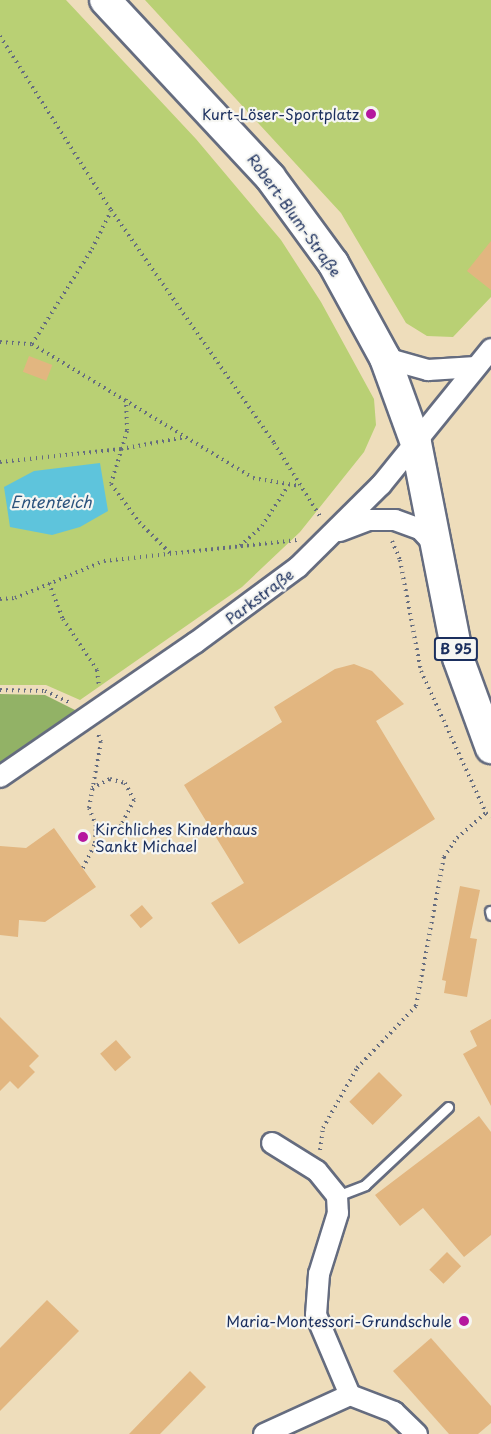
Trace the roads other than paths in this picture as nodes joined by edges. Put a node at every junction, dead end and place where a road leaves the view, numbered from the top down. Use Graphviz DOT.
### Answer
graph roads {
  1 [pos="105,0"];
  2 [pos="491,349"];
  3 [pos="385,358"];
  4 [pos="476,367"];
  5 [pos="416,443"];
  6 [pos="332,535"];
  7 [pos="437,546"];
  8 [pos="491,748"];
  9 [pos="0,777"];
  10 [pos="448,1107"];
  11 [pos="272,1143"];
  12 [pos="337,1196"];
  13 [pos="350,1395"];
  14 [pos="264,1434"];
  15 [pos="417,1434"];
  1 -- 3 [label="main road, Robert-Blum-Straße / B 95"];
  2 -- 4 [label="street, Parkstraße"];
  3 -- 4 [label="street"];
  3 -- 5 [label="main road, Robert-Blum-Straße / B 95"];
  4 -- 5 [label="street, Parkstraße"];
  5 -- 6 [label="street, Parkstraße"];
  5 -- 7 [label="main road, Robert-Blum-Straße / B 95"];
  6 -- 7 [label="street"];
  6 -- 9 [label="street, Parkstraße"];
  7 -- 8 [label="main road, Robert-Blum-Straße / B 95"];
  10 -- 12 [label="lane"];
  11 -- 12 [label="street"];
  12 -- 13 [label="street"];
  13 -- 14 [label="street"];
  13 -- 15 [label="street"];
}
